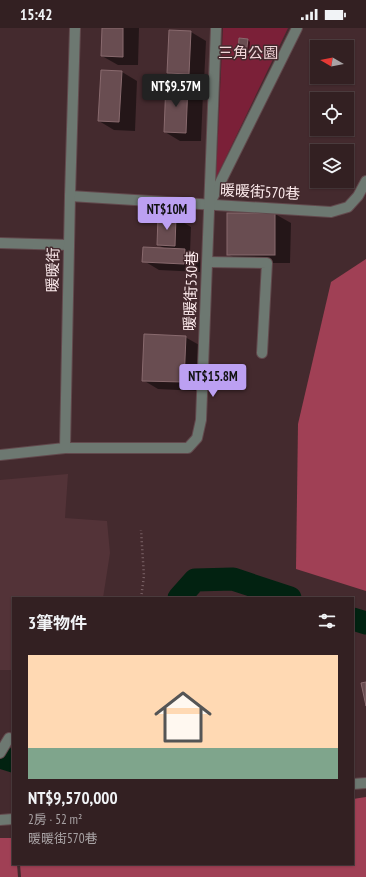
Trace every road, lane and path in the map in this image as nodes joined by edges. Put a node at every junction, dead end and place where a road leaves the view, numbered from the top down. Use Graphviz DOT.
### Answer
graph roads {
  1 [pos="75,28"];
  2 [pos="216,28"];
  3 [pos="297,28"];
  4 [pos="366,181"];
  5 [pos="70,196"];
  6 [pos="210,204"];
  7 [pos="0,243"];
  8 [pos="69,245"];
  9 [pos="208,262"];
  10 [pos="262,353"];
  11 [pos="65,448"];
  12 [pos="0,455"];
  13 [pos="141,530"];
  14 [pos="141,597"];
  15 [pos="9,738"];
  16 [pos="0,753"];
  17 [pos="366,783"];
  18 [pos="354,784"];
  19 [pos="12,819"];
  20 [pos="0,820"];
  1 -- 5 [label="street, 暖暖街"];
  2 -- 6 [label="street, 暖暖街570巷"];
  3 -- 6 [label="street, 暖暖街530巷"];
  4 -- 6 [label="street, 暖暖街570巷"];
  5 -- 6 [label="street, 暖暖街570巷"];
  5 -- 8 [label="street, 暖暖街"];
  6 -- 9 [label="street, 暖暖街530巷"];
  7 -- 8 [label="street"];
  8 -- 11 [label="street, 暖暖街"];
  9 -- 10 [label="street"];
  9 -- 11 [label="street, 暖暖街530巷"];
  11 -- 12 [label="street"];
  13 -- 14 [label="path"];
  15 -- 16 [label="street"];
  17 -- 18 [label="street"];
  19 -- 20 [label="street"];
}
